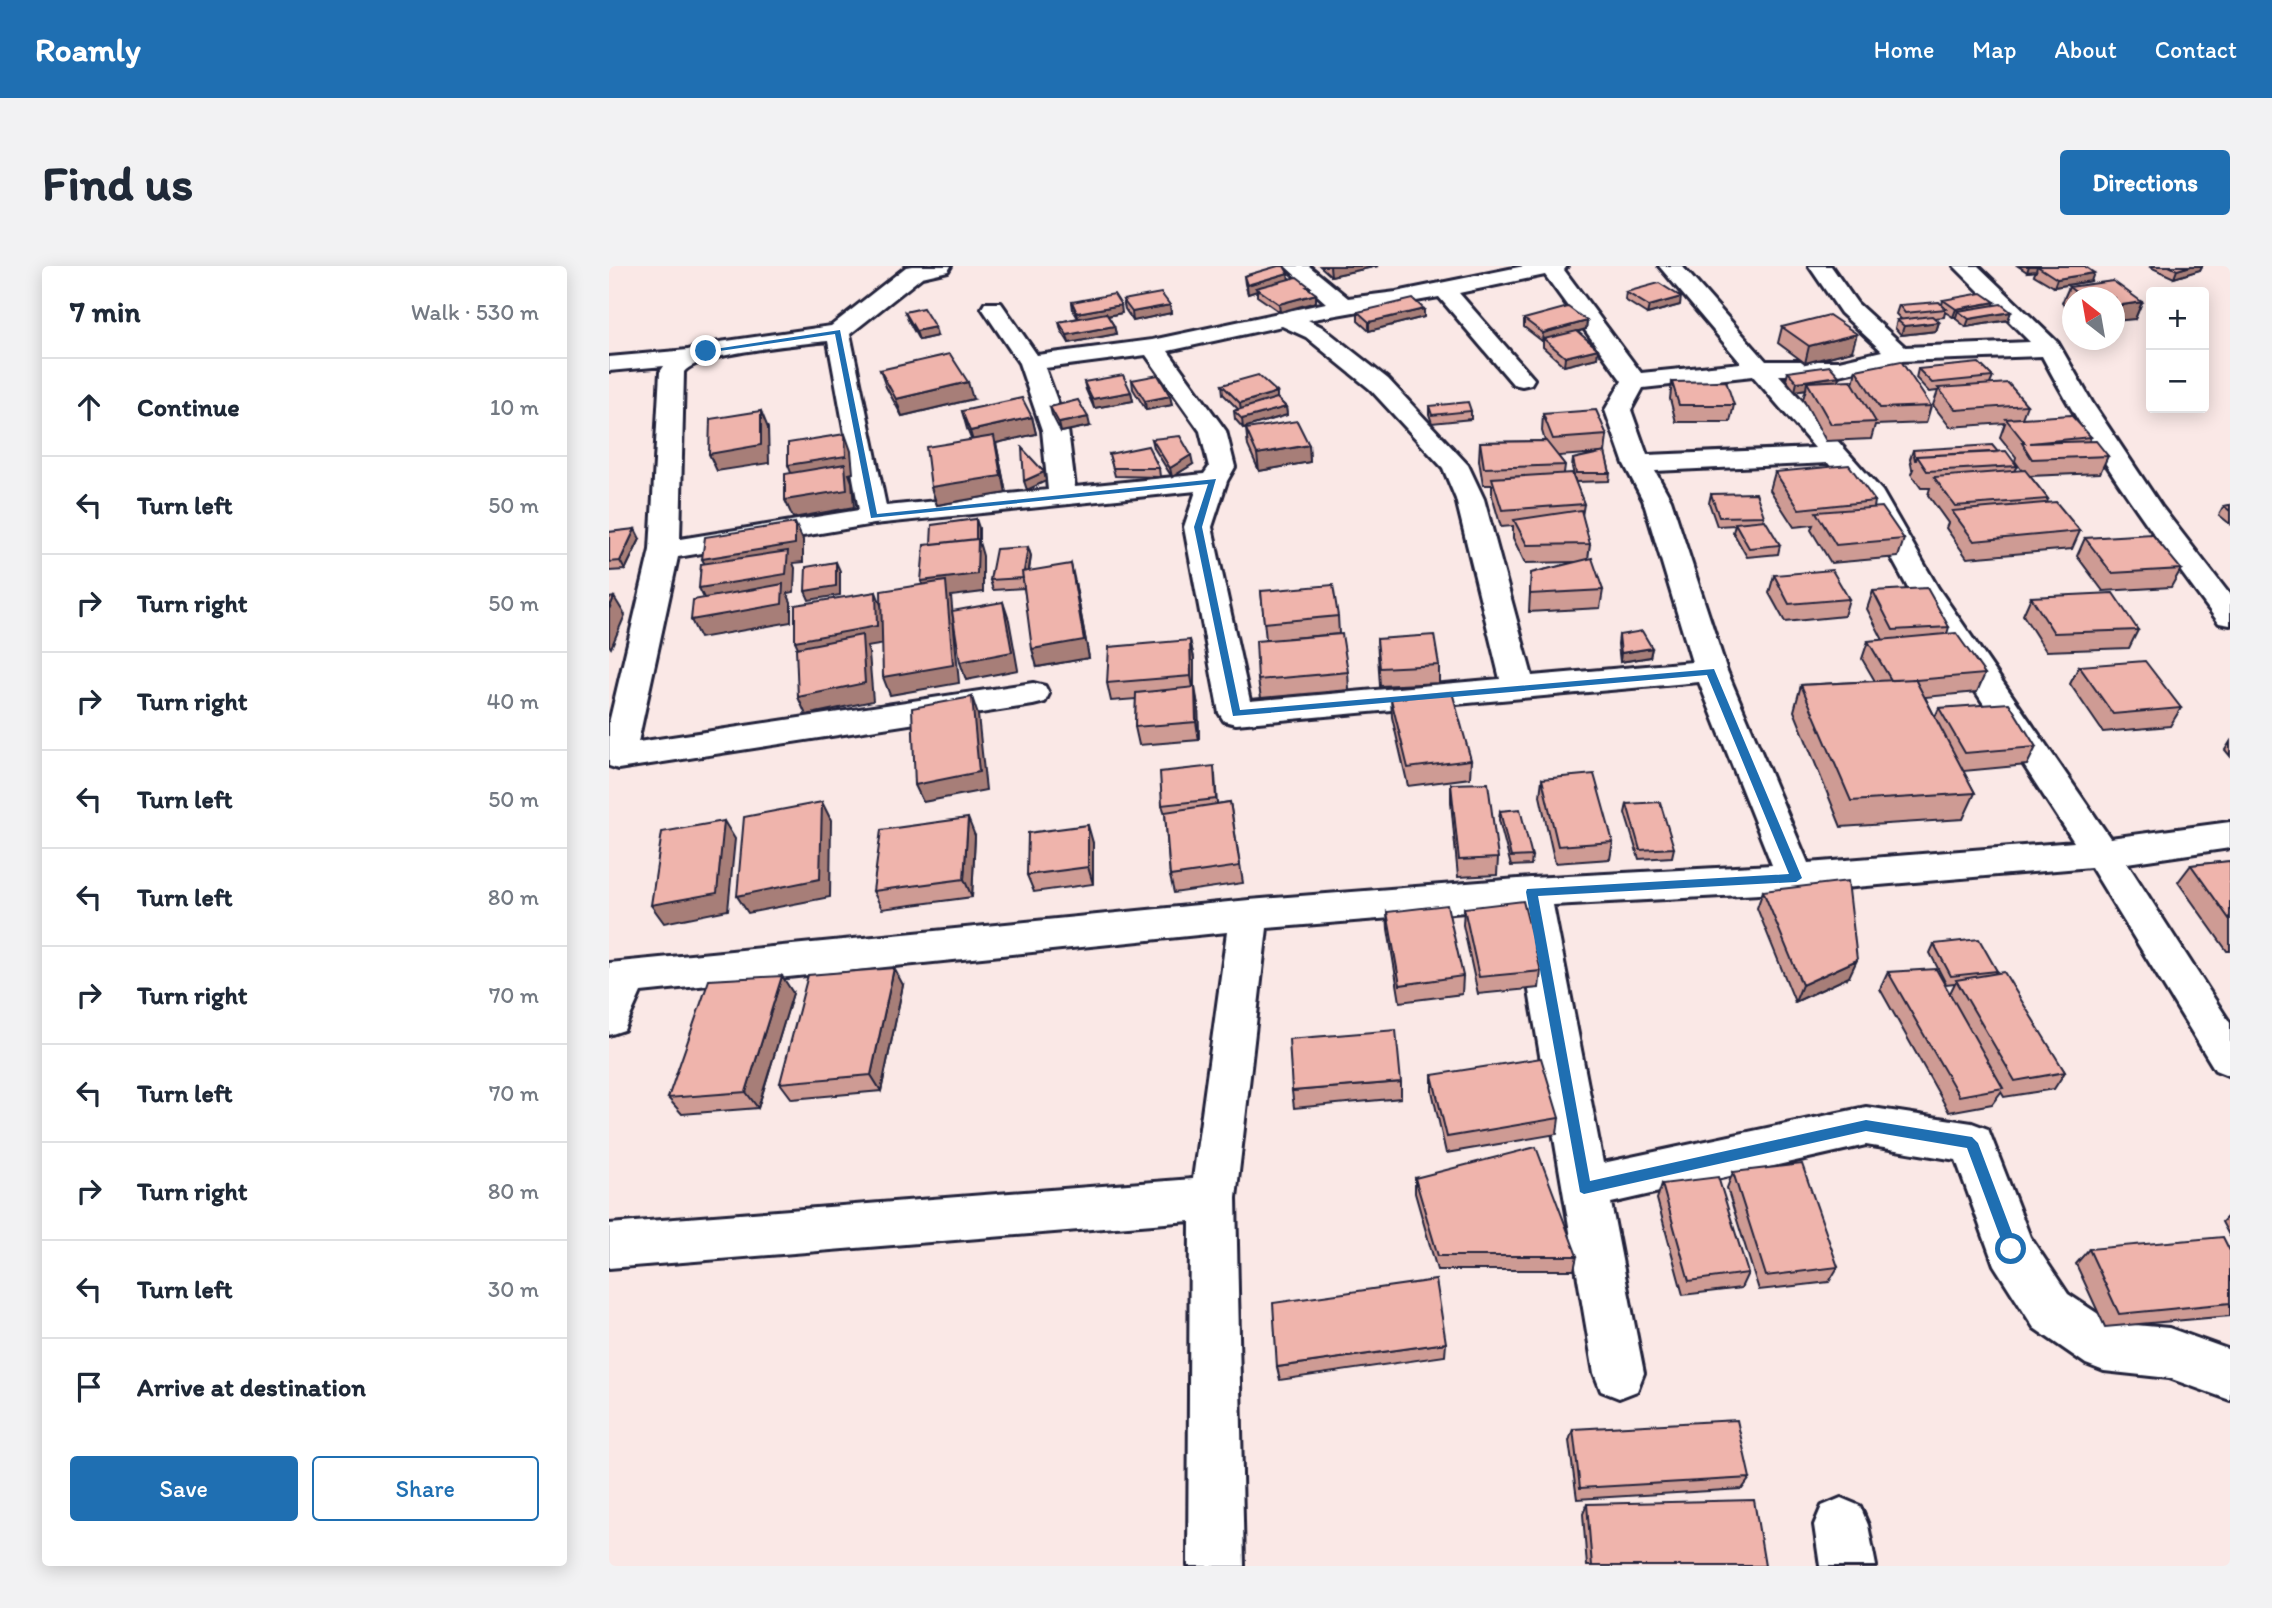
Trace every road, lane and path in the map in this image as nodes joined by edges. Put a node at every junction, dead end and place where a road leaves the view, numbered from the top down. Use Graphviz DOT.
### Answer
graph roads {
  1 [pos="940,266"];
  2 [pos="1296,266"];
  3 [pos="1670,266"];
  4 [pos="1820,266"];
  5 [pos="1965,266"];
  6 [pos="1554,267"];
  7 [pos="1500,271"];
  8 [pos="1445,290"];
  9 [pos="1343,306"];
  10 [pos="993,309"];
  11 [pos="1284,318"];
  12 [pos="838,332"];
  13 [pos="1152,347"];
  14 [pos="2050,348"];
  15 [pos="1899,354"];
  16 [pos="688,357"];
  17 [pos="1031,363"];
  18 [pos="609,364"];
  19 [pos="1760,368"];
  20 [pos="1522,379"];
  21 [pos="1634,381"];
  22 [pos="1835,455"];
  23 [pos="1637,464"];
  24 [pos="1213,481"];
  25 [pos="1063,498"];
  26 [pos="874,516"];
  27 [pos="665,550"];
  28 [pos="2230,616"];
  29 [pos="1711,671"];
  30 [pos="1519,690"];
  31 [pos="1033,694"];
  32 [pos="613,769"];
  33 [pos="2230,835"];
  34 [pos="2101,853"];
  35 [pos="1796,878"];
  36 [pos="1531,892"];
  37 [pos="1249,915"];
  38 [pos="619,977"];
  39 [pos="609,1018"];
  40 [pos="2230,1058"];
  41 [pos="1584,1188"];
  42 [pos="1213,1198"];
  43 [pos="609,1247"];
  44 [pos="1619,1373"];
  45 [pos="2230,1375"];
  46 [pos="1216,1566"];
  1 -- 12 [label="street"];
  2 -- 9 [label="street"];
  3 -- 19 [label="street"];
  4 -- 15 [label="street"];
  5 -- 14 [label="street"];
  6 -- 7 [label="street"];
  6 -- 21 [label="street"];
  7 -- 8 [label="street"];
  8 -- 9 [label="street"];
  8 -- 20 [label="street"];
  9 -- 11 [label="street"];
  10 -- 17 [label="street"];
  11 -- 13 [label="street"];
  11 -- 30 [label="street"];
  12 -- 16 [label="street"];
  12 -- 26 [label="street"];
  13 -- 17 [label="street"];
  13 -- 24 [label="street"];
  14 -- 15 [label="street"];
  14 -- 28 [label="street"];
  15 -- 19 [label="street"];
  16 -- 18 [label="street"];
  16 -- 27 [label="street"];
  17 -- 25 [label="street"];
  19 -- 21 [label="street"];
  19 -- 22 [label="street"];
  21 -- 23 [label="street"];
  22 -- 23 [label="street"];
  22 -- 34 [label="street"];
  23 -- 29 [label="street"];
  24 -- 25 [label="street"];
  24 -- 30 [label="street"];
  25 -- 26 [label="street"];
  26 -- 27 [label="street"];
  27 -- 32 [label="street"];
  29 -- 30 [label="street"];
  29 -- 35 [label="street"];
  31 -- 32 [label="street"];
  33 -- 34 [label="street"];
  34 -- 35 [label="street"];
  34 -- 40 [label="street"];
  35 -- 36 [label="street"];
  36 -- 37 [label="street"];
  36 -- 41 [label="street"];
  37 -- 38 [label="street"];
  37 -- 42 [label="street"];
  38 -- 39 [label="street"];
  41 -- 44 [label="street"];
  41 -- 45 [label="street"];
  42 -- 43 [label="street"];
  42 -- 46 [label="street"];
}
